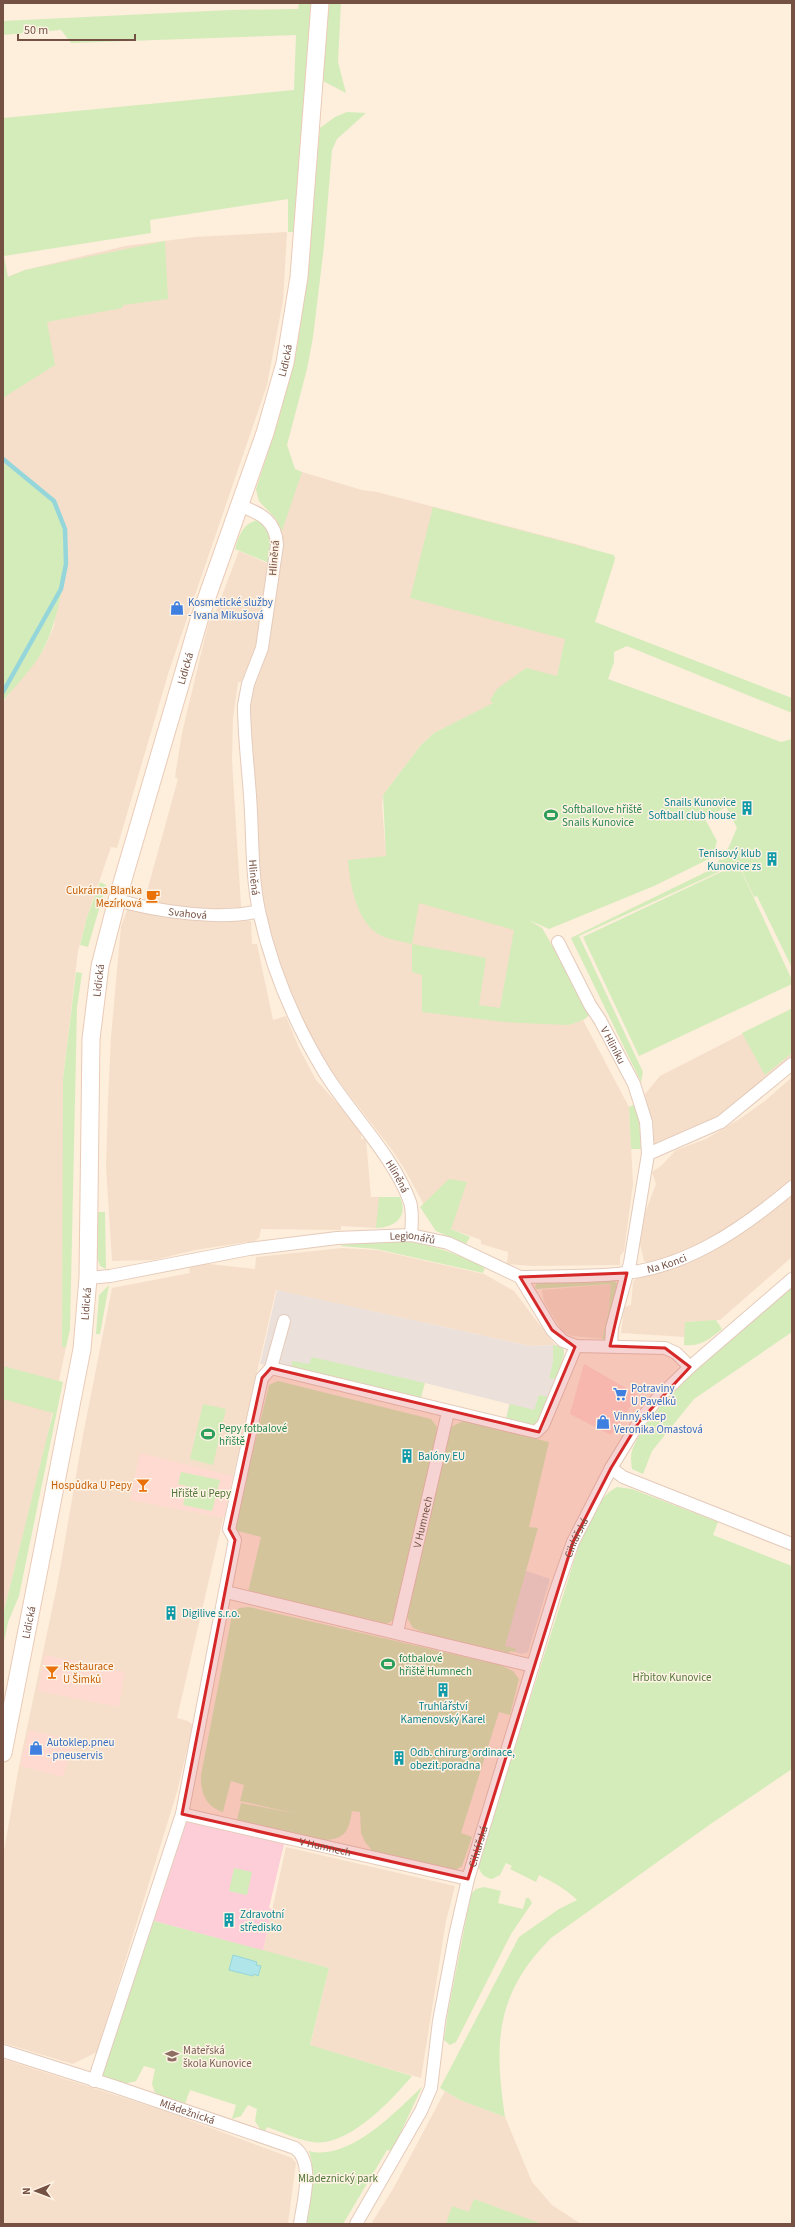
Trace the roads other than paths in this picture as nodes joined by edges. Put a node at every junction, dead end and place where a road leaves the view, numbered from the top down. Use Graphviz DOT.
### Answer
graph roads {
  1 [pos="320,3"];
  2 [pos="240,506"];
  3 [pos="117,900"];
  4 [pos="259,911"];
  5 [pos="558,942"];
  6 [pos="792,1064"];
  7 [pos="648,1154"];
  8 [pos="792,1187"];
  9 [pos="410,1235"];
  10 [pos="627,1273"];
  11 [pos="520,1277"];
  12 [pos="88,1278"];
  13 [pos="792,1278"];
  14 [pos="284,1321"];
  15 [pos="576,1346"];
  16 [pos="611,1346"];
  17 [pos="690,1367"];
  18 [pos="271,1368"];
  19 [pos="448,1412"];
  20 [pos="610,1468"];
  21 [pos="792,1544"];
  22 [pos="226,1592"];
  23 [pos="397,1632"];
  24 [pos="534,1666"];
  25 [pos="3,1753"];
  26 [pos="182,1814"];
  27 [pos="468,1879"];
  28 [pos="3,2051"];
  29 [pos="94,2081"];
  30 [pos="300,2224"];
  31 [pos="356,2224"];
  1 -- 2 [label="main road, Lidická"];
  2 -- 3 [label="main road, Lidická"];
  2 -- 4 [label="street, Hliněná"];
  3 -- 4 [label="street, Svahová"];
  3 -- 12 [label="main road, Lidická"];
  4 -- 9 [label="street, Hliněná"];
  5 -- 7 [label="street, V Hliníku"];
  6 -- 7 [label="street"];
  7 -- 10 [label="street, V Hliníku"];
  8 -- 10 [label="street, Na Konci"];
  9 -- 11 [label="street, Legionářů"];
  9 -- 12 [label="street, Legionářů"];
  10 -- 11 [label="street, Na Konci"];
  10 -- 16 [label="street, V Hliníku"];
  11 -- 15 [label="street"];
  12 -- 25 [label="main road, Lidická"];
  13 -- 17 [label="street, Cihlářská"];
  14 -- 18 [label="street"];
  15 -- 16 [label="street"];
  15 -- 19 [label="street"];
  16 -- 17 [label="street"];
  17 -- 20 [label="street, Cihlářská"];
  18 -- 19 [label="street"];
  18 -- 22 [label="street"];
  19 -- 23 [label="street, V Humnech"];
  20 -- 21 [label="street"];
  20 -- 24 [label="street, Cihlářská"];
  22 -- 23 [label="street"];
  22 -- 26 [label="street"];
  23 -- 24 [label="street"];
  24 -- 27 [label="street, Cihlářská"];
  26 -- 27 [label="street, V Humnech"];
  26 -- 29 [label="street"];
  27 -- 31 [label="street, Cihlářská"];
  28 -- 29 [label="street, Mládežnická"];
  29 -- 30 [label="street, Mládežnická"];
}
